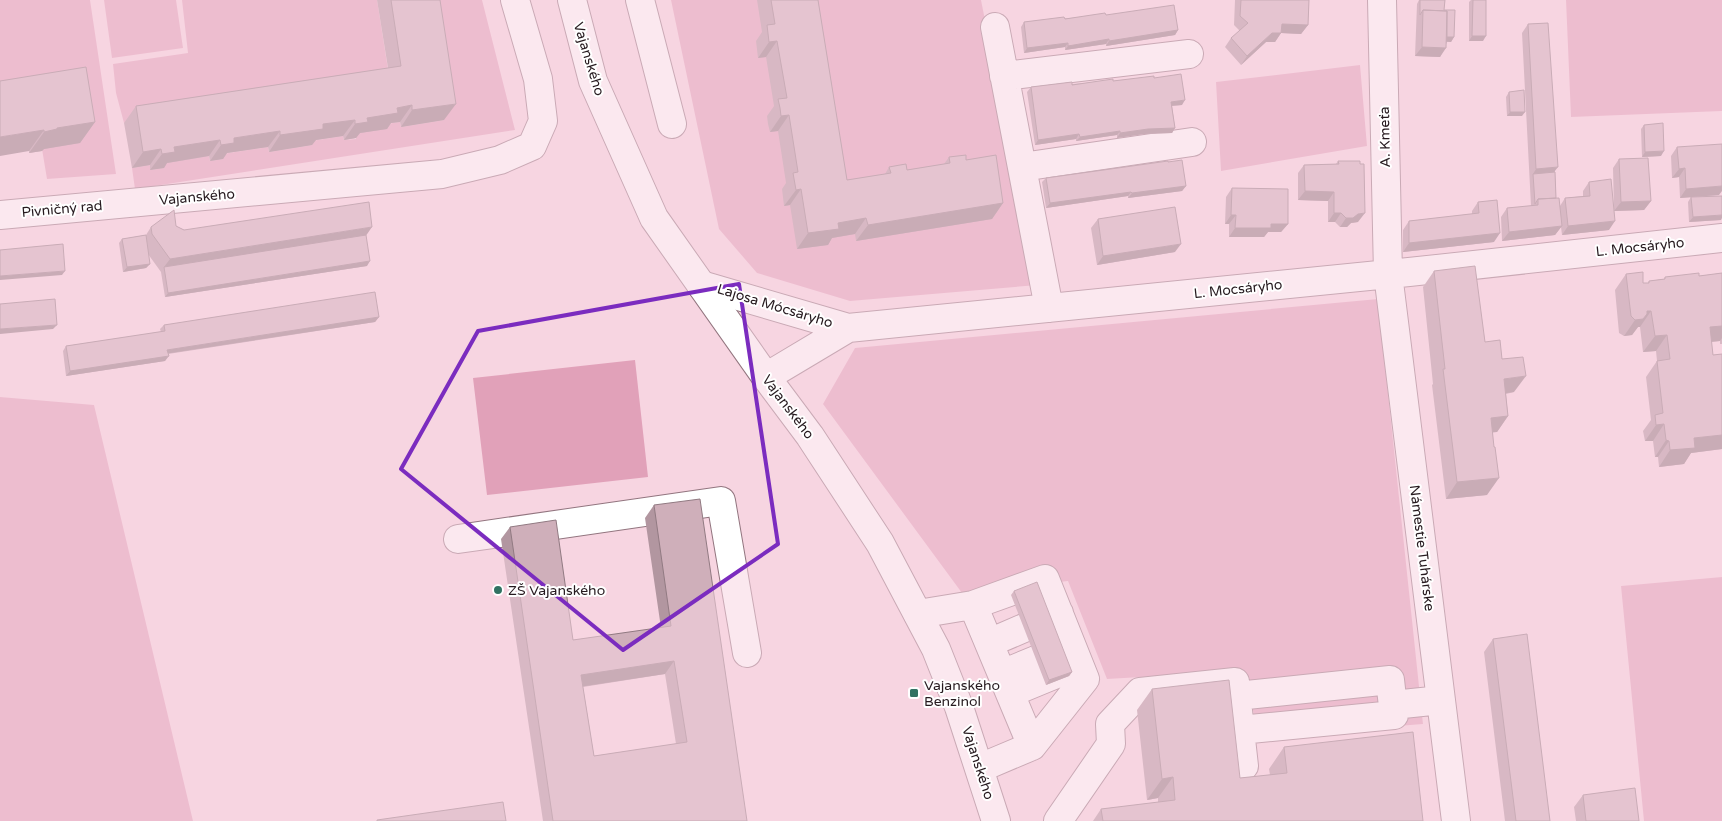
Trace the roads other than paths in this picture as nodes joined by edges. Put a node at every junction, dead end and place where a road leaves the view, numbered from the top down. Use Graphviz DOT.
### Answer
graph roads {
  1 [pos="515,0"];
  2 [pos="572,0"];
  3 [pos="640,0"];
  4 [pos="1382,0"];
  5 [pos="995,28"];
  6 [pos="1189,54"];
  7 [pos="1004,76"];
  8 [pos="672,124"];
  9 [pos="1192,142"];
  10 [pos="1022,166"];
  11 [pos="124,204"];
  12 [pos="0,215"];
  13 [pos="1722,238"];
  14 [pos="1388,274"];
  15 [pos="701,285"];
  16 [pos="1049,308"];
  17 [pos="848,328"];
  18 [pos="766,377"];
  19 [pos="458,539"];
  20 [pos="1055,603"];
  21 [pos="918,614"];
  22 [pos="981,623"];
  23 [pos="747,653"];
  24 [pos="1076,655"];
  25 [pos="1006,683"];
  26 [pos="1237,696"];
  27 [pos="1441,700"];
  28 [pos="1393,705"];
  29 [pos="1240,730"];
  30 [pos="1032,746"];
  31 [pos="1244,766"];
  32 [pos="980,768"];
  33 [pos="996,821"];
  34 [pos="1058,821"];
  35 [pos="1456,821"];
  1 -- 11 [label="street, Vajanského"];
  2 -- 15 [label="street, Vajanského"];
  3 -- 8 [label="street"];
  4 -- 14 [label="street, A. Kmeťa"];
  5 -- 7 [label="street"];
  6 -- 7 [label="street"];
  7 -- 10 [label="street"];
  9 -- 10 [label="street"];
  10 -- 16 [label="street"];
  11 -- 12 [label="street, Pivničný rad"];
  13 -- 14 [label="street, L. Mocsáryho"];
  14 -- 16 [label="street, L. Mocsáryho"];
  14 -- 27 [label="street, Námestie Tuhárske"];
  15 -- 17 [label="street, Lajosa Mócsáryho"];
  15 -- 18 [label="street, Vajanského"];
  16 -- 17 [label="street, L. Mocsáryho"];
  17 -- 18 [label="street, L. Mocsáryho"];
  18 -- 21 [label="street, Vajanského"];
  19 -- 23 [label="street"];
  20 -- 22 [label="street"];
  20 -- 22 [label="street"];
  20 -- 24 [label="street"];
  21 -- 22 [label="street"];
  21 -- 32 [label="street, Vajanského"];
  22 -- 25 [label="street"];
  24 -- 25 [label="street"];
  24 -- 30 [label="street"];
  25 -- 30 [label="street"];
  26 -- 28 [label="street"];
  26 -- 29 [label="street"];
  26 -- 34 [label="street"];
  27 -- 28 [label="street"];
  27 -- 35 [label="street, Námestie Tuhárske"];
  28 -- 29 [label="street"];
  29 -- 31 [label="street"];
  30 -- 32 [label="street"];
  32 -- 33 [label="street, Vajanského"];
}
